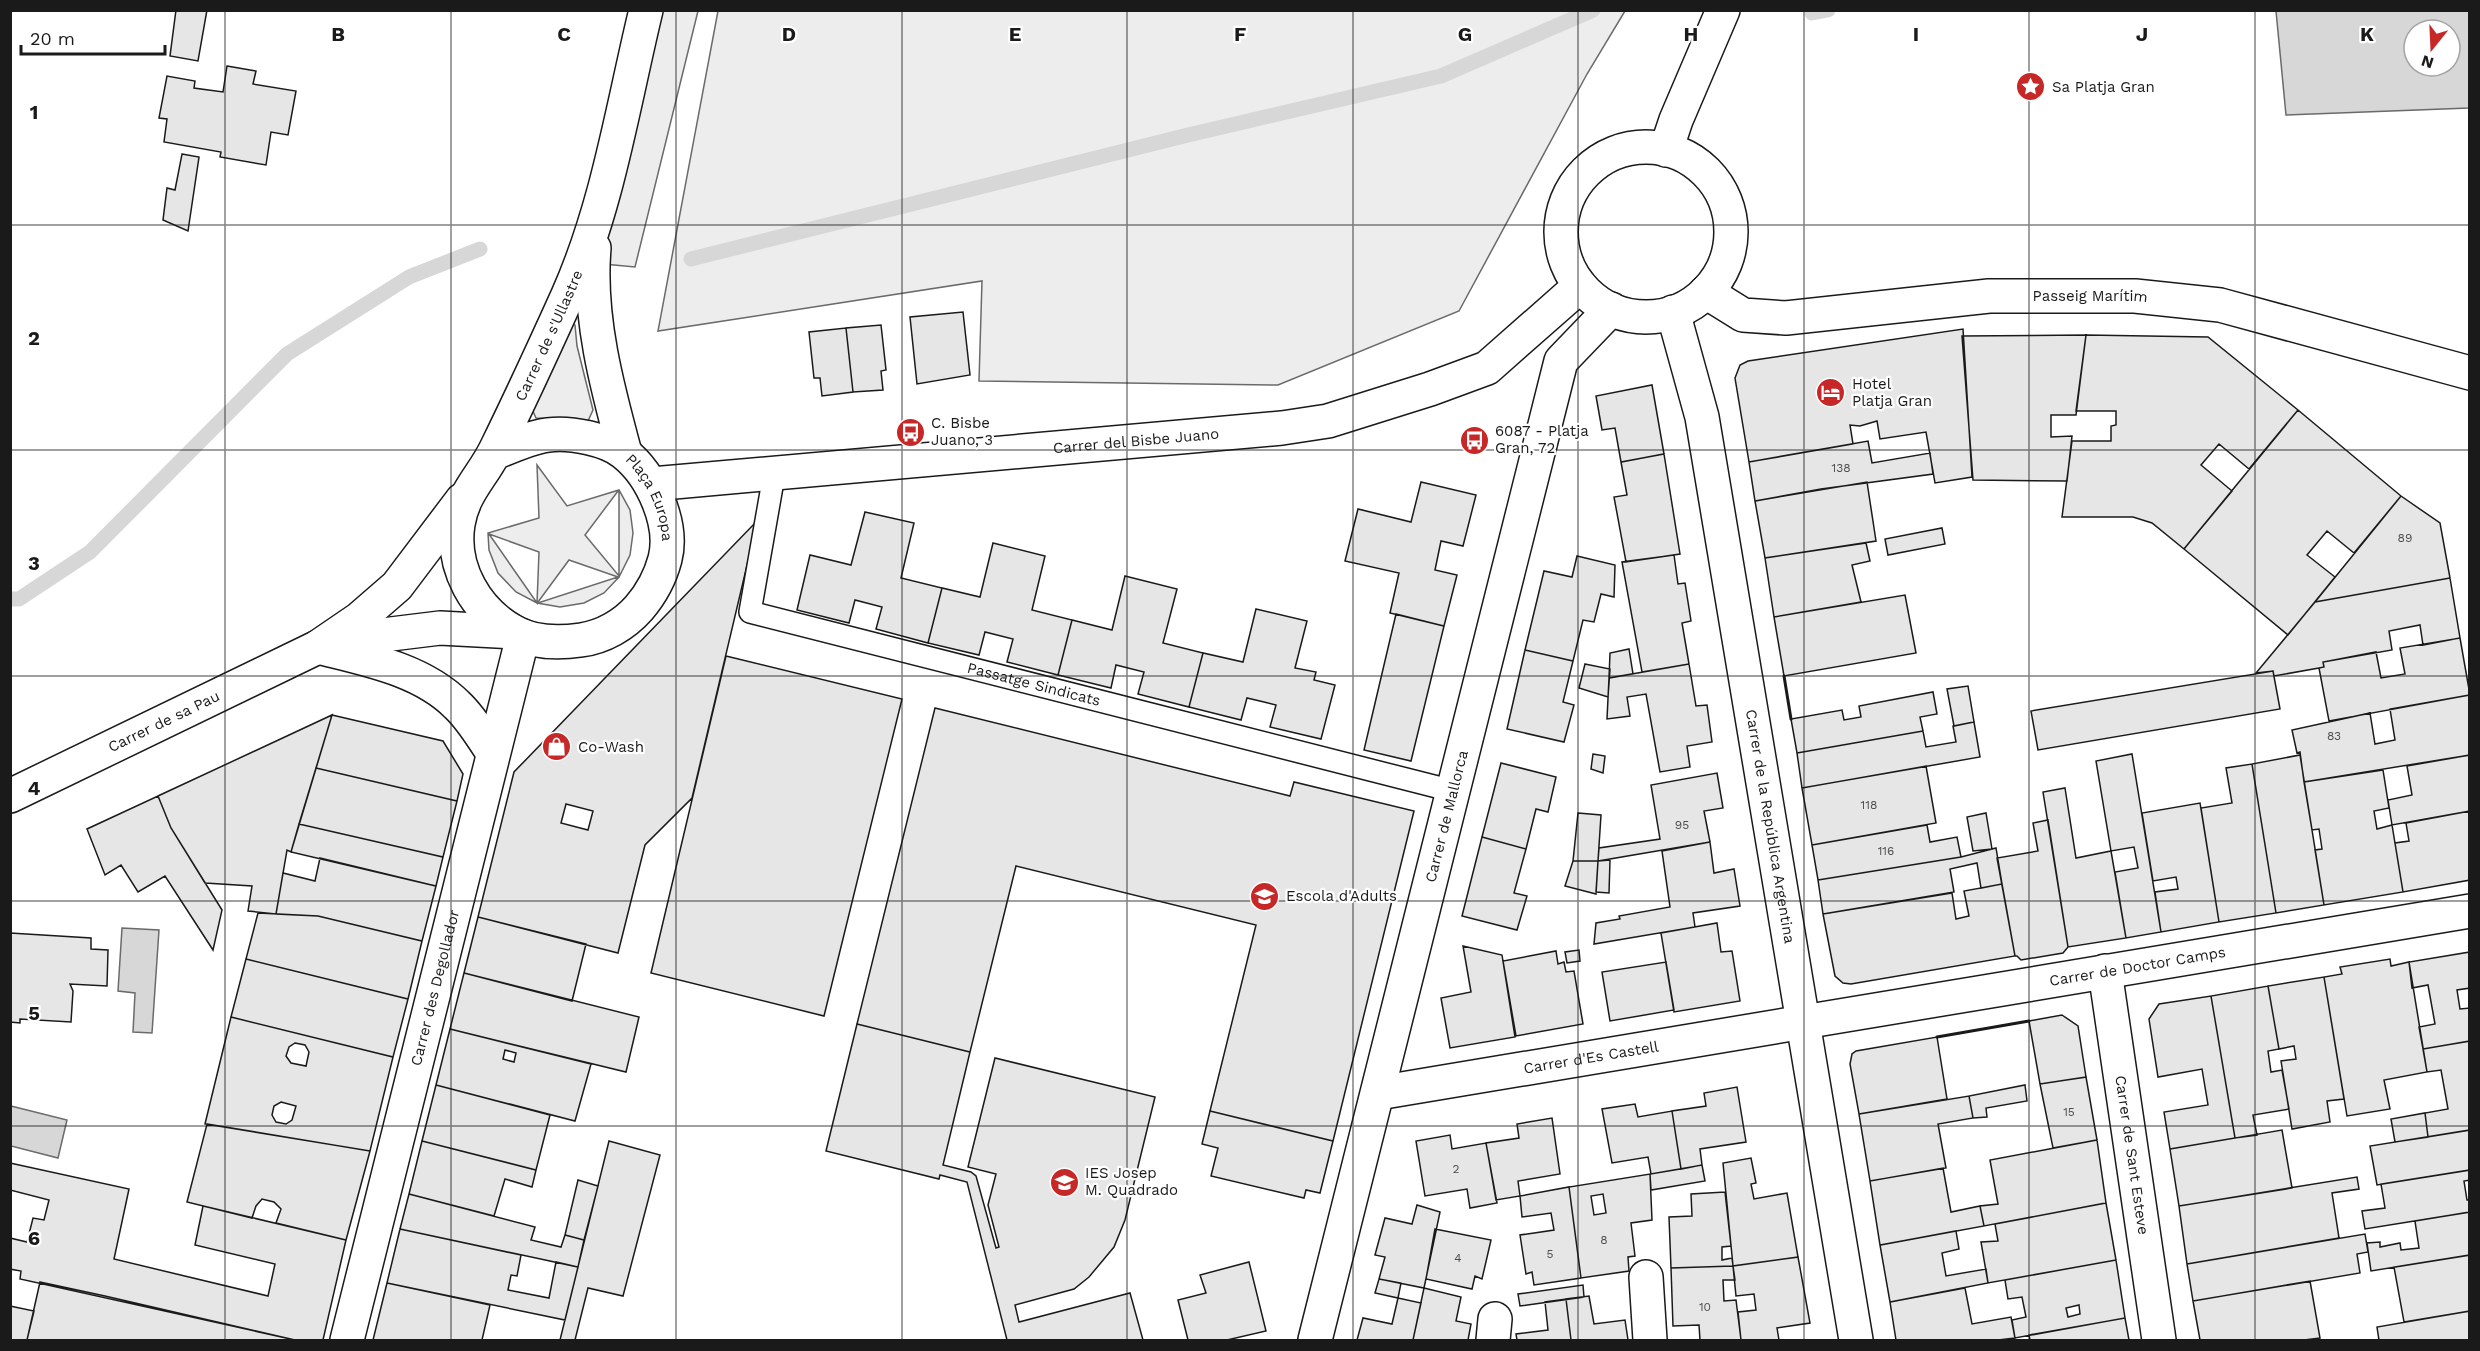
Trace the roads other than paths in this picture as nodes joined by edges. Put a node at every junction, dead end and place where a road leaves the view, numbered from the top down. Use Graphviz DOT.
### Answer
graph roads {
  1 [pos="646,10"];
  2 [pos="1723,10"];
  3 [pos="1666,150"];
  4 [pos="598,215"];
  5 [pos="1580,286"];
  6 [pos="1706,292"];
  7 [pos="1611,309"];
  8 [pos="1673,312"];
  9 [pos="2469,373"];
  10 [pos="495,453"];
  11 [pos="624,453"];
  12 [pos="774,475"];
  13 [pos="652,484"];
  14 [pos="466,494"];
  15 [pos="518,634"];
  16 [pos="318,647"];
  17 [pos="494,753"];
  18 [pos="1453,791"];
  19 [pos="10,796"];
  20 [pos="2469,911"];
  21 [pos="2105,971"];
  22 [pos="1803,1022"];
  23 [pos="1378,1093"];
  24 [pos="1646,1277"];
  25 [pos="347,1341"];
  26 [pos="1315,1341"];
  27 [pos="1650,1341"];
  28 [pos="1856,1341"];
  29 [pos="2159,1341"];
  1 -- 4 [label="street, Carrer de s'Ullastre"];
  2 -- 3 [label="street"];
  3 -- 5 [label="street"];
  3 -- 6 [label="street"];
  4 -- 10 [label="street, Carrer de s'Ullastre"];
  4 -- 11 [label="street, Carrer de s'Ullastre"];
  5 -- 7 [label="street"];
  5 -- 12 [label="street, Carrer del Bisbe Juano"];
  6 -- 8 [label="street"];
  6 -- 9 [label="street, Passeig Marítim"];
  7 -- 8 [label="street"];
  7 -- 18 [label="street, Carrer de Mallorca"];
  8 -- 22 [label="street, Carrer de la República Argentina"];
  10 -- 11 [label="street, Plaça Europa"];
  10 -- 14 [label="street, Plaça Europa"];
  11 -- 13 [label="street, Plaça Europa"];
  12 -- 13 [label="street, Carrer del Bisbe Juano"];
  12 -- 18 [label="lane, Passatge Sindicats"];
  13 -- 15 [label="street, Plaça Europa"];
  14 -- 15 [label="street, Plaça Europa"];
  14 -- 16 [label="street, Carrer de sa Pau"];
  15 -- 16 [label="street, Carrer de sa Pau"];
  15 -- 17 [label="street, Carrer des Degollador"];
  16 -- 17 [label="street"];
  16 -- 19 [label="street, Carrer de sa Pau"];
  17 -- 25 [label="street, Carrer des Degollador"];
  18 -- 23 [label="street, Carrer de Mallorca"];
  20 -- 21 [label="street, Carrer de Doctor Camps"];
  21 -- 22 [label="street, Carrer de Doctor Camps"];
  21 -- 29 [label="street, Carrer de Sant Esteve"];
  22 -- 23 [label="street, Carrer d'Es Castell"];
  22 -- 28 [label="street, Carrer de la República Argentina"];
  23 -- 26 [label="street, Carrer de Mallorca"];
  24 -- 27 [label="street"];
}
